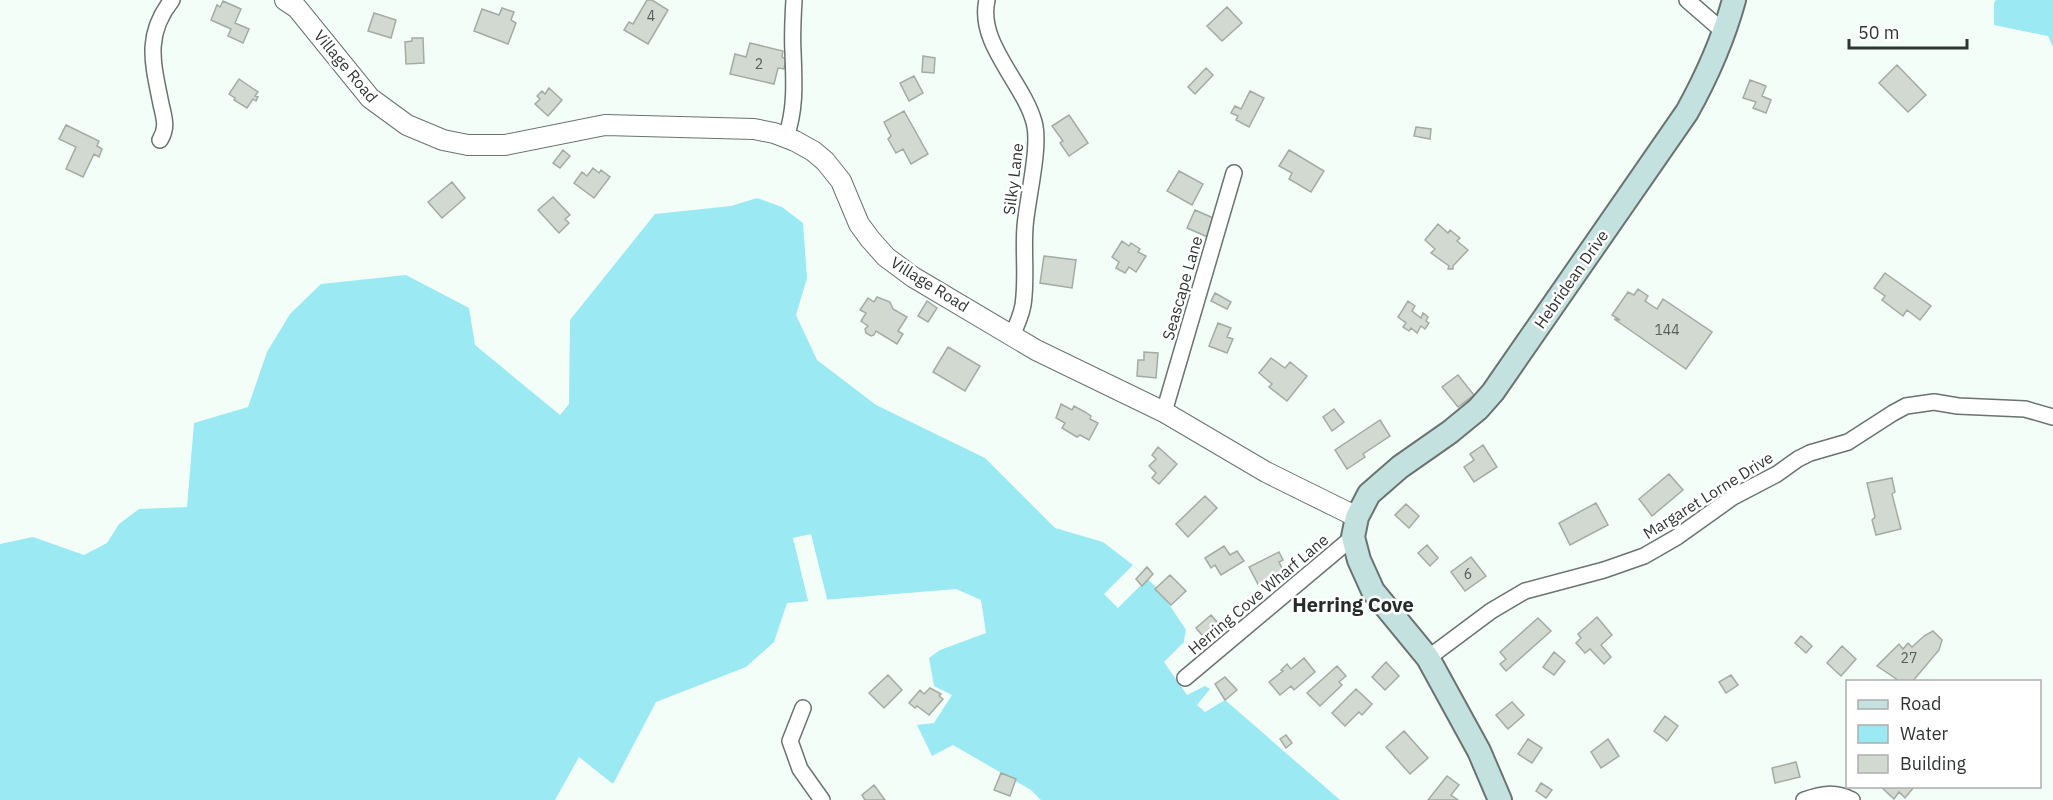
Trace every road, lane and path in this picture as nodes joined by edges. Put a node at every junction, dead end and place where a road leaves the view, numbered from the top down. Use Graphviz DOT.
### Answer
graph roads {
  1 [pos="172,0"];
  2 [pos="285,0"];
  3 [pos="794,0"];
  4 [pos="987,0"];
  5 [pos="1687,0"];
  6 [pos="1734,0"];
  7 [pos="1725,33"];
  8 [pos="786,137"];
  9 [pos="160,140"];
  10 [pos="1234,173"];
  11 [pos="1012,335"];
  12 [pos="1164,412"];
  13 [pos="2053,417"];
  14 [pos="1355,527"];
  15 [pos="1428,658"];
  16 [pos="1185,678"];
  17 [pos="803,708"];
  18 [pos="822,800"];
  19 [pos="1500,800"];
  20 [pos="1804,800"];
  21 [pos="1852,800"];
  1 -- 9 [label="street"];
  2 -- 8 [label="street, Village Road"];
  3 -- 8 [label="street"];
  4 -- 11 [label="street, Silky Lane"];
  5 -- 7 [label="street"];
  6 -- 7 [label="main road, Hebridean Drive"];
  7 -- 14 [label="main road, Hebridean Drive"];
  8 -- 11 [label="street, Village Road"];
  10 -- 12 [label="street, Seascape Lane"];
  11 -- 12 [label="street, Village Road"];
  12 -- 14 [label="street, Village Road"];
  13 -- 15 [label="street, Margaret Lorne Drive"];
  14 -- 15 [label="main road"];
  14 -- 16 [label="street, Herring Cove Wharf Lane"];
  15 -- 19 [label="main road"];
  17 -- 18 [label="street"];
  20 -- 21 [label="street"];
}
